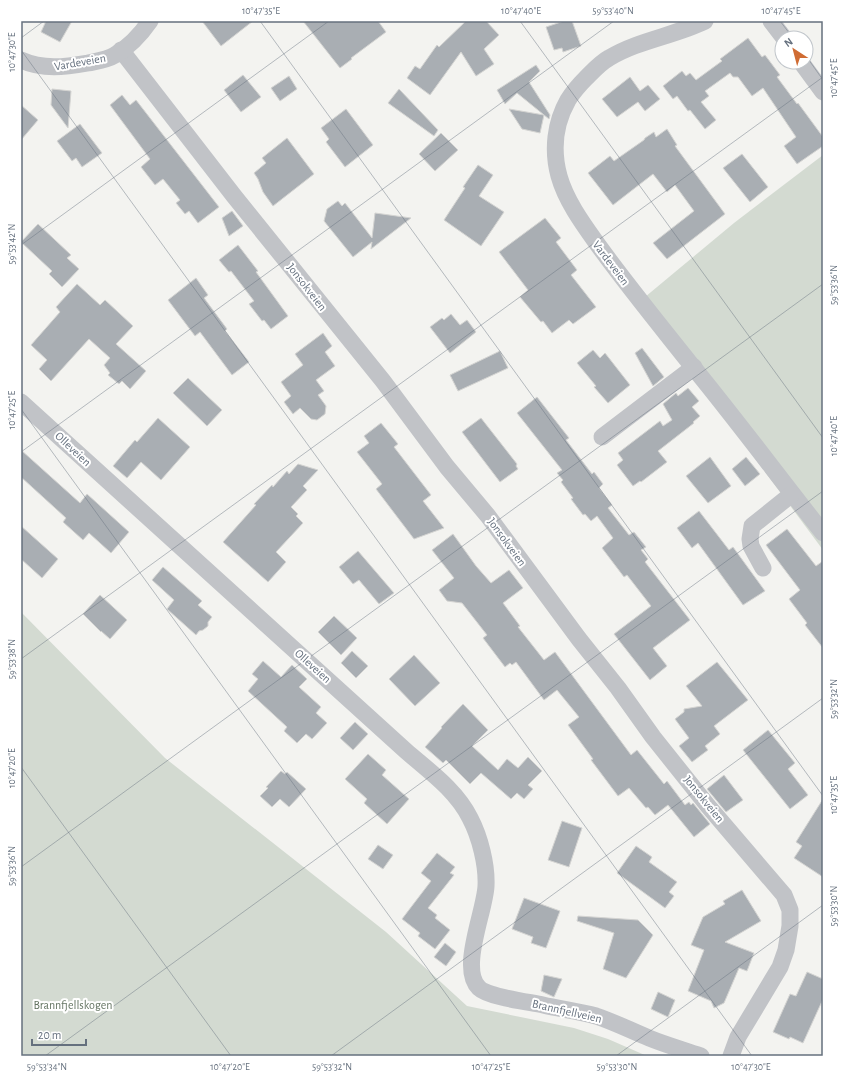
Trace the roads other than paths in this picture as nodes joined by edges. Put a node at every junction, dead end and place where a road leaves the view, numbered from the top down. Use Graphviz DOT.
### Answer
graph roads {
  1 [pos="150,21"];
  2 [pos="706,21"];
  3 [pos="771,21"];
  4 [pos="778,30"];
  5 [pos="121,50"];
  6 [pos="21,60"];
  7 [pos="807,70"];
  8 [pos="823,92"];
  9 [pos="694,367"];
  10 [pos="21,402"];
  11 [pos="602,437"];
  12 [pos="792,494"];
  13 [pos="823,533"];
  14 [pos="763,568"];
  15 [pos="478,987"];
  16 [pos="701,1056"];
  17 [pos="731,1056"];
  1 -- 5 [label="street, Vardeveien"];
  2 -- 9 [label="street, Vardeveien"];
  3 -- 4 [label="street"];
  5 -- 6 [label="street, Vardeveien"];
  5 -- 17 [label="street, Jonsokveien"];
  7 -- 8 [label="street"];
  9 -- 11 [label="street"];
  9 -- 12 [label="street, Vardeveien"];
  10 -- 15 [label="street, Olleveien"];
  12 -- 13 [label="street, Vardeveien"];
  12 -- 14 [label="street"];
  15 -- 16 [label="street, Brannfjellveien"];
}
